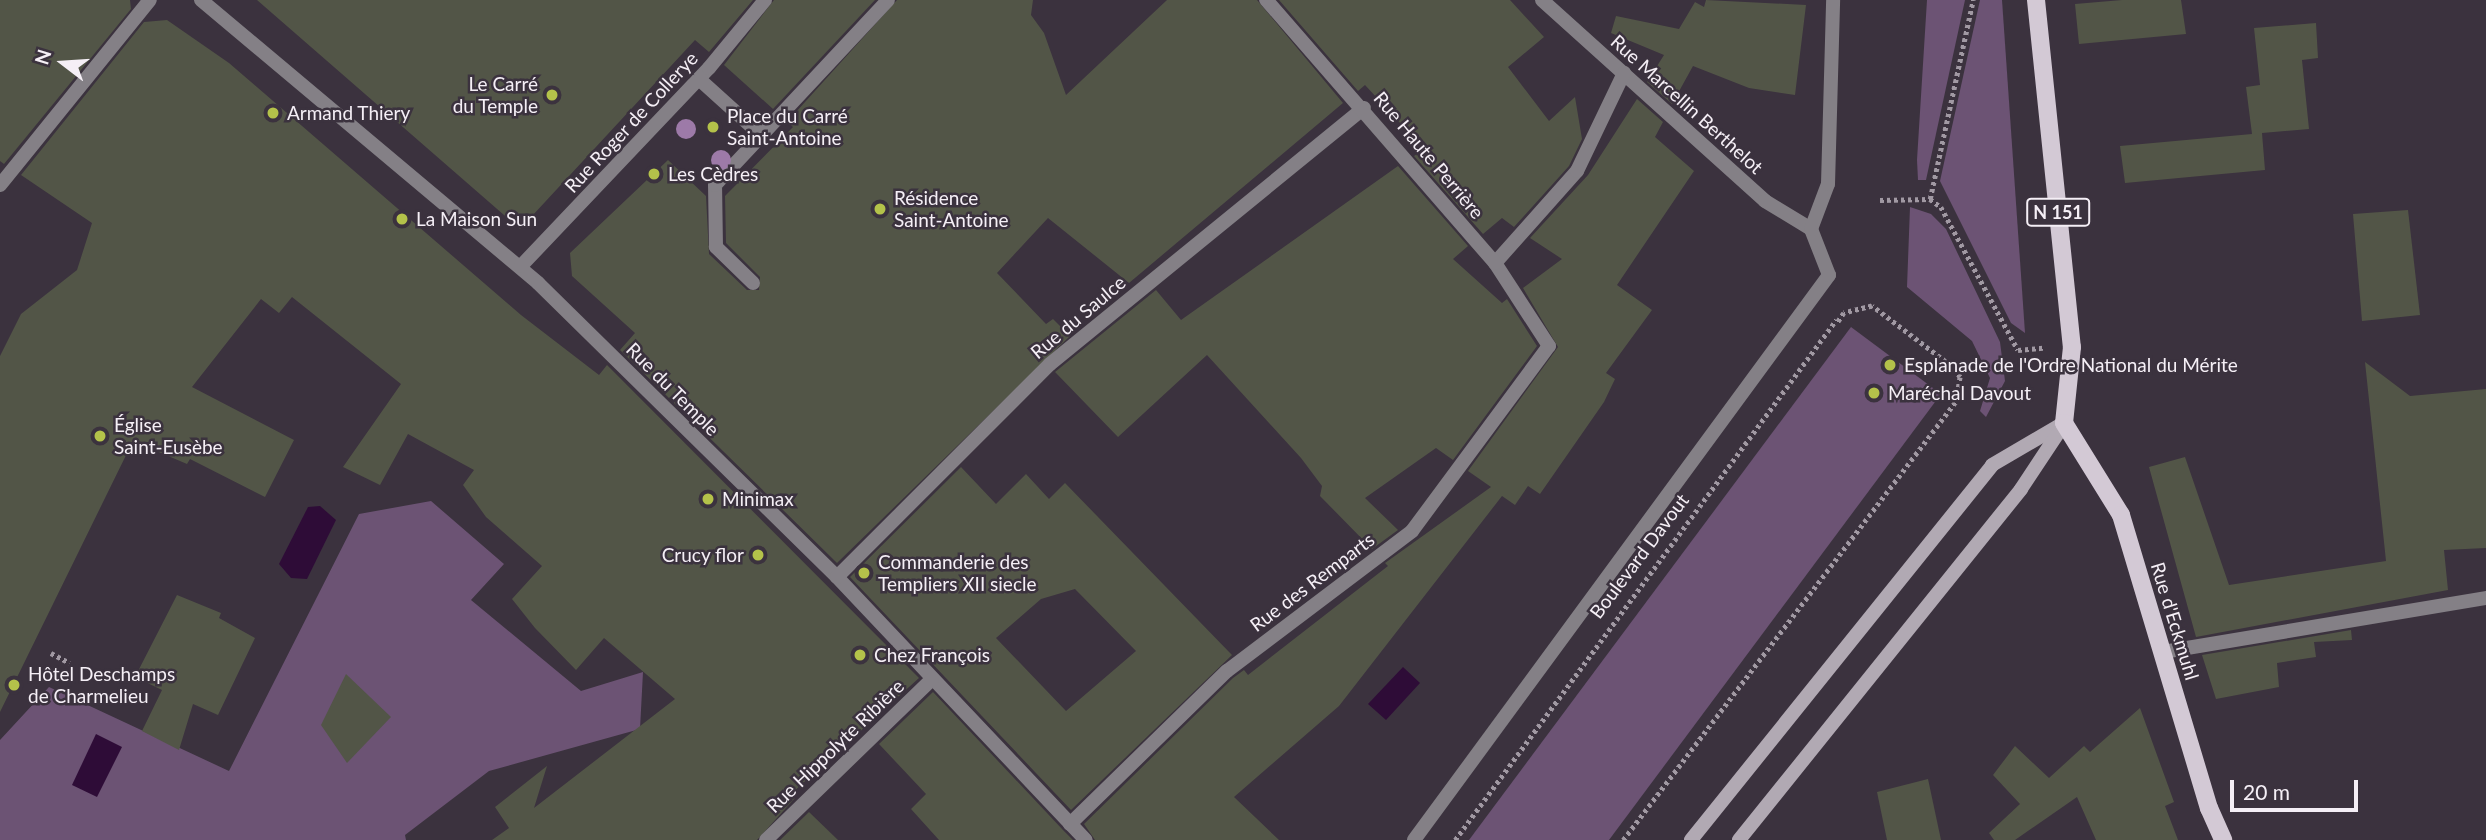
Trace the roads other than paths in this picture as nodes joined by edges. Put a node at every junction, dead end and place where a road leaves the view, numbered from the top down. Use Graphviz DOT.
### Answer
graph roads {
  1 [pos="150,0"];
  2 [pos="201,0"];
  3 [pos="765,0"];
  4 [pos="888,0"];
  5 [pos="1266,0"];
  6 [pos="1542,0"];
  7 [pos="1833,0"];
  8 [pos="2036,0"];
  9 [pos="1624,73"];
  10 [pos="699,79"];
  11 [pos="1364,108"];
  12 [pos="762,136"];
  13 [pos="0,185"];
  14 [pos="1811,229"];
  15 [pos="1495,263"];
  16 [pos="521,266"];
  17 [pos="753,283"];
  18 [pos="1549,346"];
  19 [pos="2064,423"];
  20 [pos="837,577"];
  21 [pos="2486,598"];
  22 [pos="2163,652"];
  23 [pos="932,679"];
  24 [pos="1070,824"];
  25 [pos="765,840"];
  26 [pos="1086,840"];
  27 [pos="1414,840"];
  28 [pos="1690,840"];
  29 [pos="1739,840"];
  30 [pos="2223,840"];
  1 -- 13 [label="street"];
  2 -- 16 [label="street, Rue du Temple"];
  3 -- 10 [label="street, Rue Roger de Collerye"];
  4 -- 12 [label="street"];
  5 -- 11 [label="street, Rue Haute Perrière"];
  6 -- 9 [label="street, Rue Marcellin Berthelot"];
  7 -- 14 [label="street"];
  8 -- 19 [label="main road, N 151"];
  9 -- 14 [label="street, Rue Marcellin Berthelot"];
  9 -- 15 [label="street"];
  10 -- 12 [label="street"];
  10 -- 16 [label="street, Rue Roger de Collerye"];
  11 -- 15 [label="street, Rue Haute Perrière"];
  11 -- 20 [label="street, Rue du Saulce"];
  12 -- 17 [label="street"];
  14 -- 27 [label="street, Boulevard Davout"];
  15 -- 18 [label="street, Rue Haute Perrière"];
  16 -- 20 [label="street, Rue du Temple"];
  18 -- 24 [label="street, Rue des Remparts"];
  19 -- 22 [label="main road, Rue d'Eckmuhl"];
  19 -- 28 [label="main road"];
  19 -- 29 [label="main road"];
  20 -- 23 [label="street, Rue du Temple"];
  21 -- 22 [label="street"];
  22 -- 30 [label="main road, Rue d'Eckmuhl"];
  23 -- 24 [label="street, Rue du Temple"];
  23 -- 25 [label="street, Rue Hippolyte Ribière"];
  24 -- 26 [label="street, Rue du Temple"];
}
